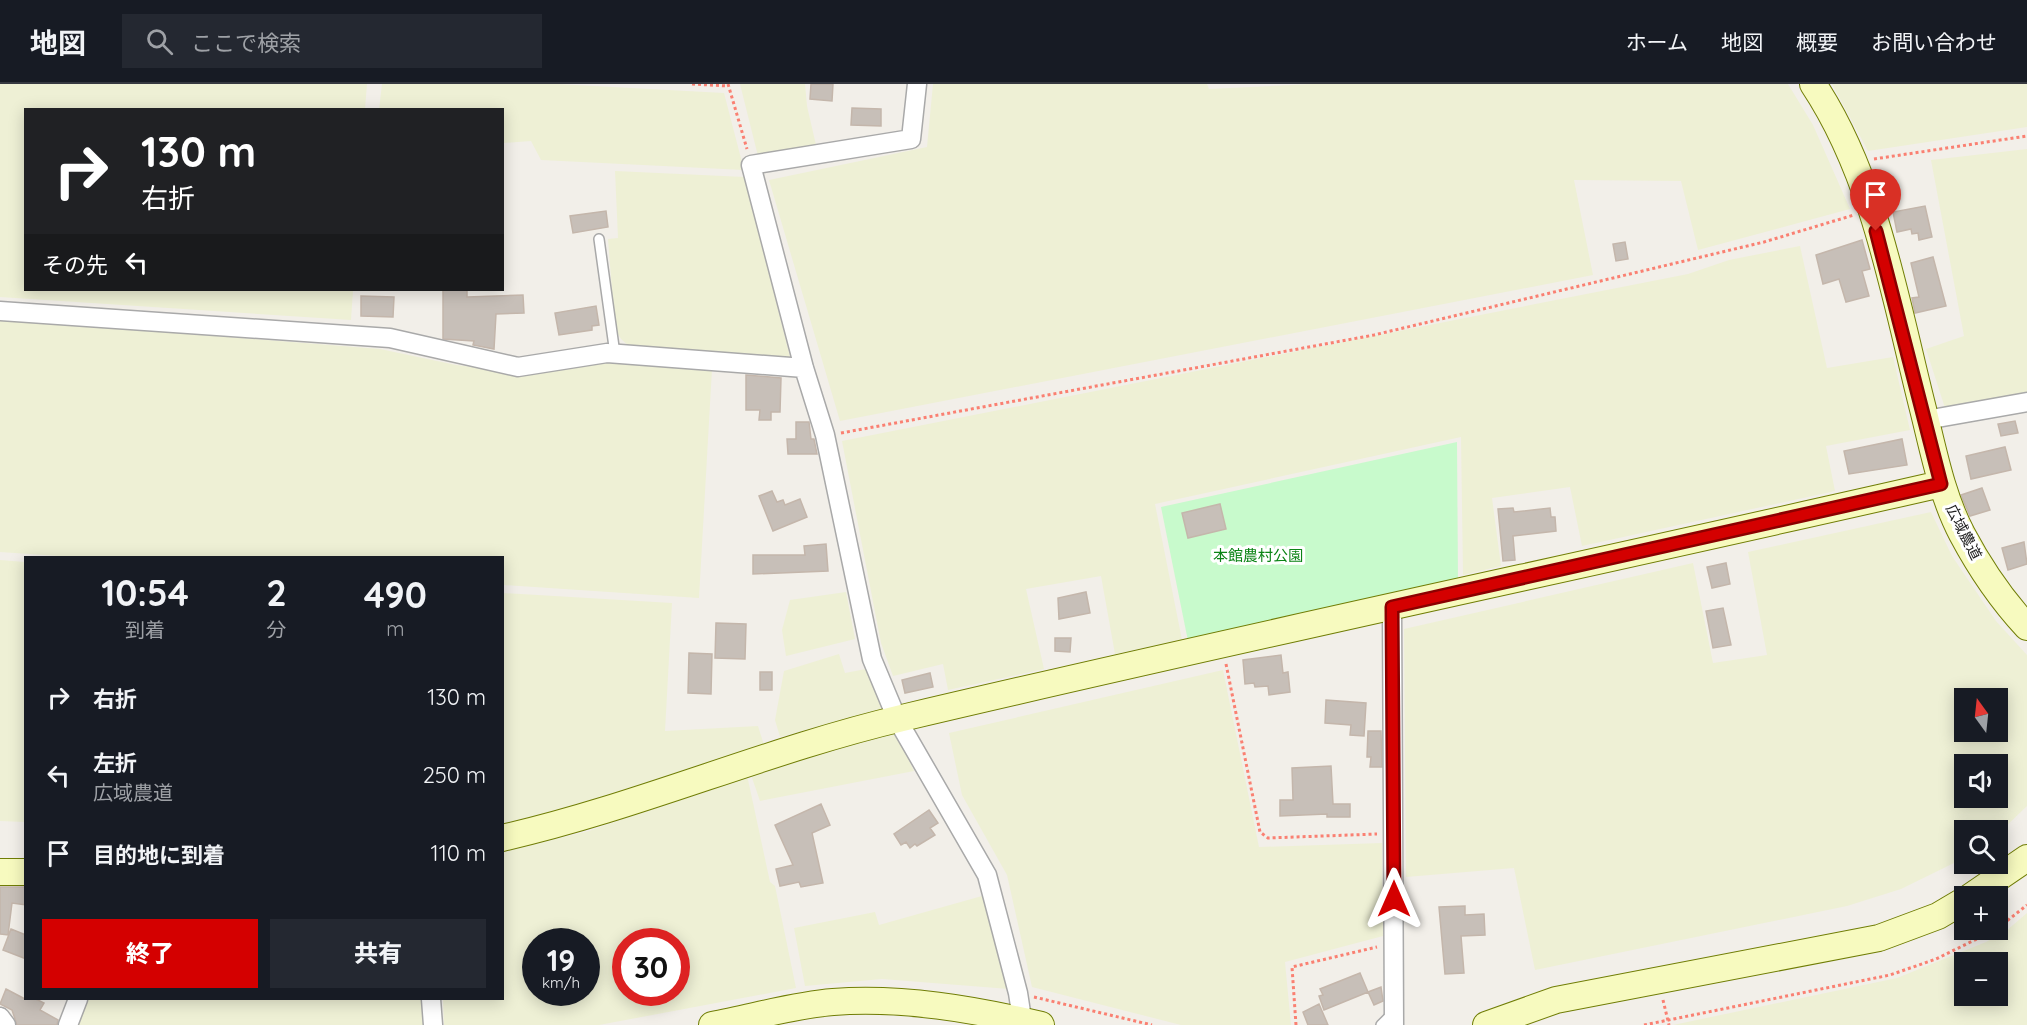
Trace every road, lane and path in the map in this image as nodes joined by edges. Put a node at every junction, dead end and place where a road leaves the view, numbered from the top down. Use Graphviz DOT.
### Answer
graph roads {
  1 [pos="692,84"];
  2 [pos="917,84"];
  3 [pos="1813,84"];
  4 [pos="728,85"];
  5 [pos="2027,136"];
  6 [pos="751,165"];
  7 [pos="1854,165"];
  8 [pos="1870,209"];
  9 [pos="599,239"];
  10 [pos="0,311"];
  11 [pos="615,354"];
  12 [pos="804,368"];
  13 [pos="2027,402"];
  14 [pos="1926,420"];
  15 [pos="825,435"];
  16 [pos="1941,484"];
  17 [pos="1392,607"];
  18 [pos="2027,627"];
  19 [pos="1222,646"];
  20 [pos="897,719"];
  21 [pos="1393,833"];
  22 [pos="504,838"];
  23 [pos="2027,858"];
  24 [pos="0,872"];
  25 [pos="24,872"];
  26 [pos="1986,886"];
  27 [pos="2027,904"];
  28 [pos="1954,907"];
  29 [pos="2008,919"];
  30 [pos="1974,940"];
  31 [pos="1394,943"];
  32 [pos="1659,981"];
  33 [pos="1018,993"];
  34 [pos="78,1000"];
  35 [pos="432,1000"];
  36 [pos="0,1017"];
  37 [pos="1394,1018"];
  38 [pos="1668,1020"];
  39 [pos="1029,1023"];
  40 [pos="6,1025"];
  41 [pos="68,1025"];
  42 [pos="433,1025"];
  43 [pos="712,1025"];
  44 [pos="1152,1025"];
  45 [pos="1296,1025"];
  46 [pos="1381,1025"];
  47 [pos="1486,1025"];
  48 [pos="1644,1025"];
  49 [pos="1669,1025"];
  1 -- 4 [label="path"];
  2 -- 6 [label="street"];
  3 -- 7 [label="street, 広域農道"];
  4 -- 6 [label="path"];
  5 -- 7 [label="path"];
  6 -- 12 [label="street"];
  7 -- 8 [label="street, 広域農道"];
  8 -- 14 [label="street, 広域農道"];
  8 -- 15 [label="path"];
  9 -- 11 [label="lane"];
  10 -- 11 [label="street"];
  11 -- 12 [label="street"];
  12 -- 15 [label="street"];
  13 -- 14 [label="street"];
  14 -- 16 [label="street, 広域農道"];
  15 -- 20 [label="street"];
  16 -- 17 [label="street"];
  16 -- 18 [label="street, 広域農道"];
  17 -- 19 [label="street"];
  17 -- 21 [label="street"];
  19 -- 20 [label="street"];
  19 -- 21 [label="path"];
  20 -- 22 [label="street"];
  20 -- 33 [label="street"];
  21 -- 31 [label="street"];
  23 -- 26 [label="street"];
  24 -- 25 [label="street"];
  27 -- 29 [label="path"];
  28 -- 32 [label="street"];
  30 -- 38 [label="path"];
  31 -- 37 [label="street"];
  31 -- 45 [label="path"];
  32 -- 38 [label="path"];
  32 -- 47 [label="street"];
  33 -- 39 [label="street"];
  33 -- 44 [label="path"];
  34 -- 41 [label="street"];
  35 -- 42 [label="street"];
  36 -- 40 [label="street"];
  37 -- 46 [label="lane"];
  38 -- 48 [label="path"];
  38 -- 49 [label="path"];
  39 -- 43 [label="street"];
}
